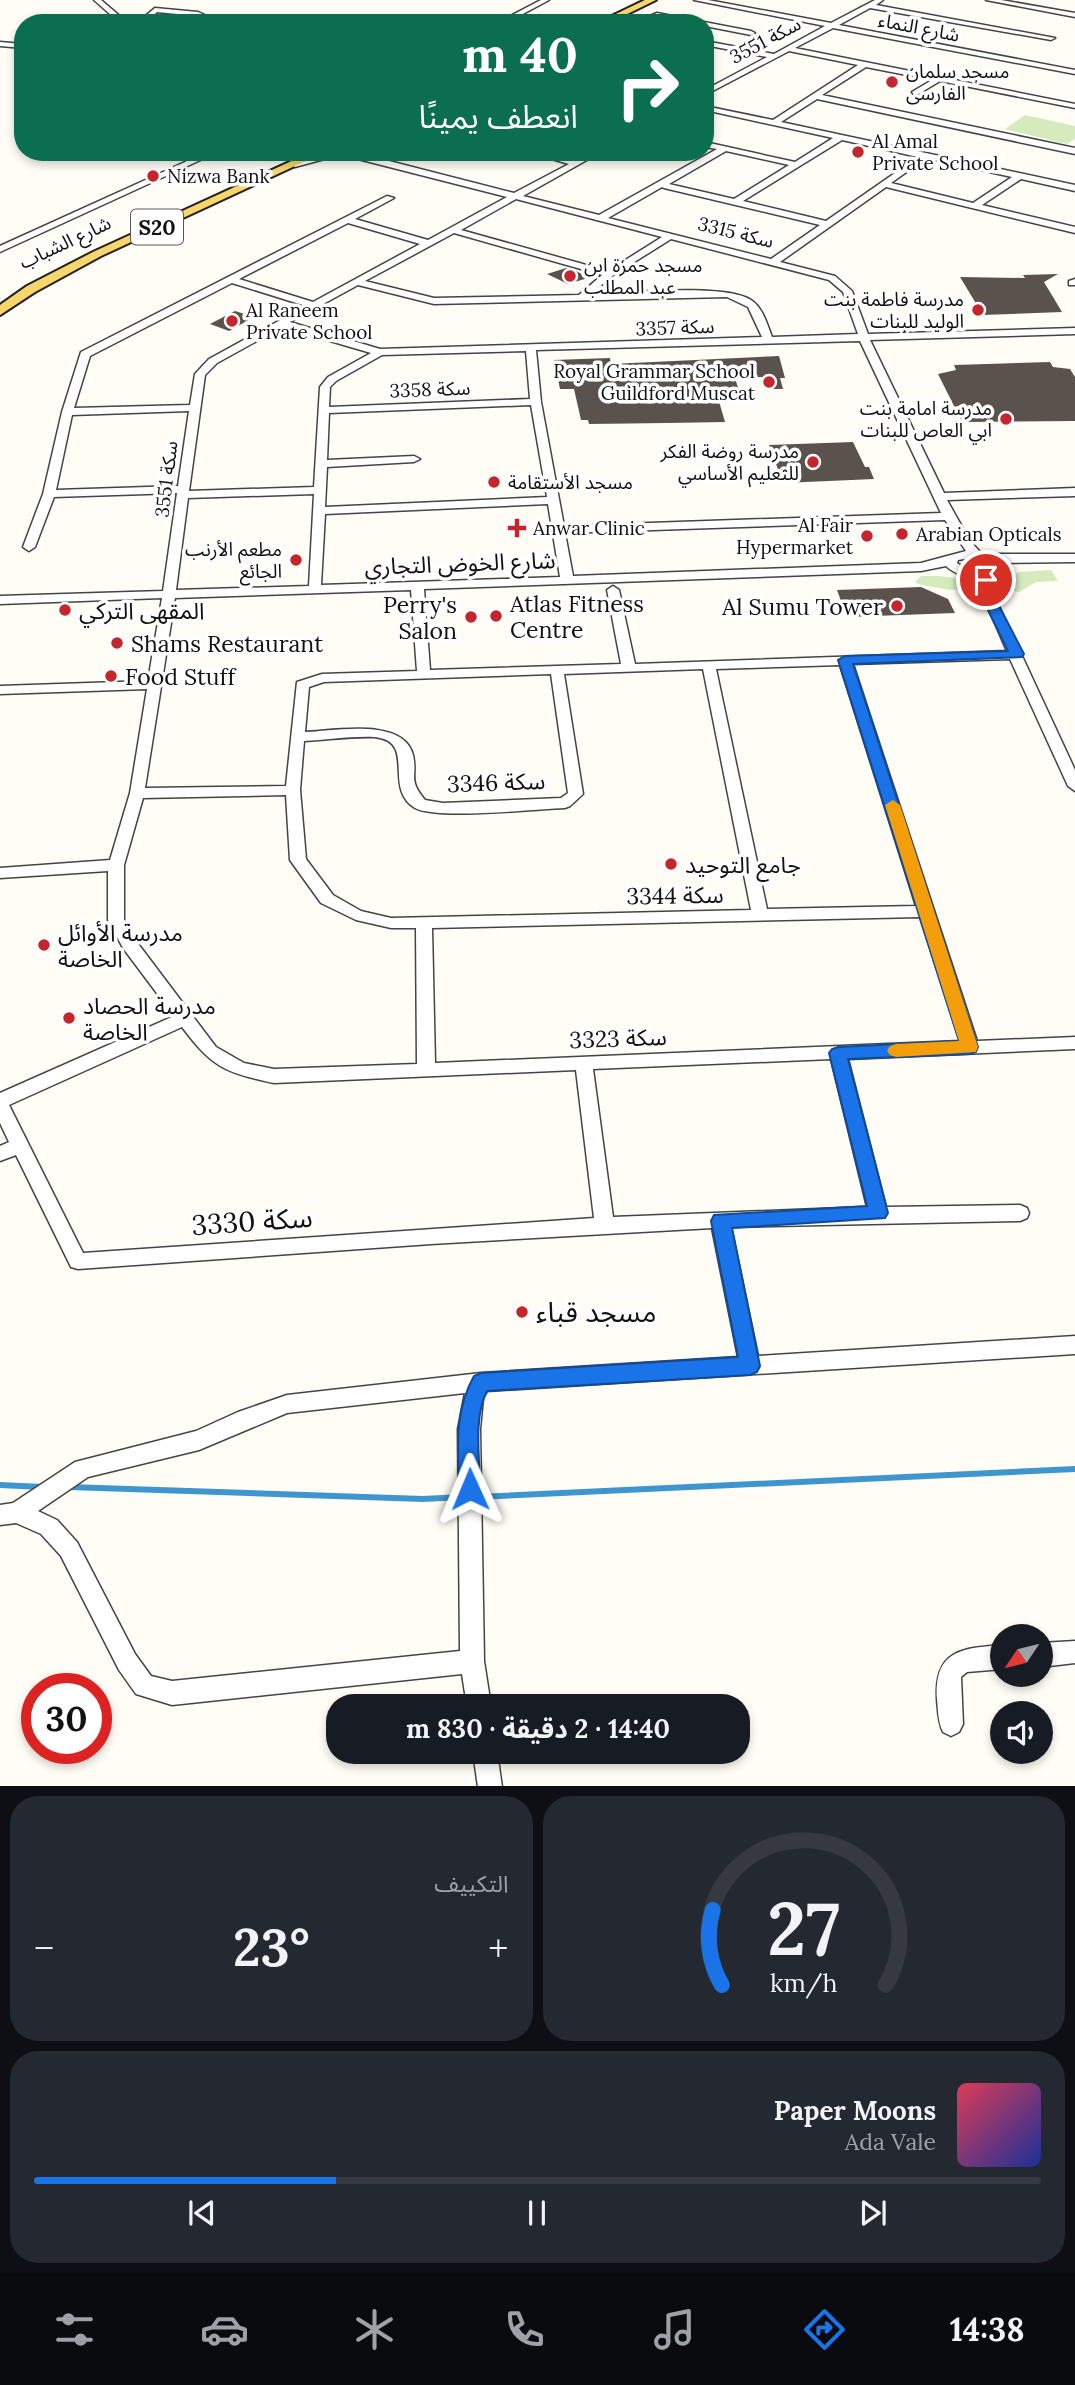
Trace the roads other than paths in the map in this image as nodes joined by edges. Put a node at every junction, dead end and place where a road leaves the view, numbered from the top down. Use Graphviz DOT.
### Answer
graph roads {
  1 [pos="97,0"];
  2 [pos="523,0"];
  3 [pos="632,0"];
  4 [pos="652,0"];
  5 [pos="697,0"];
  6 [pos="705,0"];
  7 [pos="880,0"];
  8 [pos="989,0"];
  9 [pos="542,1"];
  10 [pos="716,3"];
  11 [pos="771,6"];
  12 [pos="869,6"];
  13 [pos="530,8"];
  14 [pos="761,12"];
  15 [pos="1056,12"];
  16 [pos="114,14"];
  17 [pos="150,14"];
  18 [pos="198,14"];
  19 [pos="518,14"];
  20 [pos="608,14"];
  21 [pos="614,14"];
  22 [pos="1075,15"];
  23 [pos="1044,19"];
  24 [pos="714,25"];
  25 [pos="831,26"];
  26 [pos="1032,26"];
  27 [pos="751,33"];
  28 [pos="1021,33"];
  29 [pos="1051,38"];
  30 [pos="714,45"];
  31 [pos="790,49"];
  32 [pos="775,56"];
  33 [pos="1075,60"];
  34 [pos="865,64"];
  35 [pos="1059,69"];
  36 [pos="1075,72"];
  37 [pos="939,79"];
  38 [pos="714,88"];
  39 [pos="915,94"];
  40 [pos="814,96"];
  41 [pos="1075,106"];
  42 [pos="714,110"];
  43 [pos="774,123"];
  44 [pos="839,138"];
  45 [pos="1075,143"];
  46 [pos="714,147"];
  47 [pos="724,149"];
  48 [pos="1071,150"];
  49 [pos="714,155"];
  50 [pos="923,157"];
  51 [pos="194,161"];
  52 [pos="290,161"];
  53 [pos="291,161"];
  54 [pos="382,161"];
  55 [pos="568,161"];
  56 [pos="580,161"];
  57 [pos="704,161"];
  58 [pos="576,163"];
  59 [pos="798,165"];
  60 [pos="1018,177"];
  61 [pos="884,184"];
  62 [pos="663,185"];
  63 [pos="1075,188"];
  64 [pos="515,196"];
  65 [pos="390,198"];
  66 [pos="736,202"];
  67 [pos="974,206"];
  68 [pos="601,218"];
  69 [pos="347,220"];
  70 [pos="827,224"];
  71 [pos="452,230"];
  72 [pos="1075,230"];
  73 [pos="670,236"];
  74 [pos="428,243"];
  75 [pos="0,249"];
  76 [pos="774,261"];
  77 [pos="609,274"];
  78 [pos="230,279"];
  79 [pos="357,282"];
  80 [pos="0,295"];
  81 [pos="584,295"];
  82 [pos="314,305"];
  83 [pos="0,311"];
  84 [pos="281,323"];
  85 [pos="1075,331"];
  86 [pos="864,338"];
  87 [pos="768,341"];
  88 [pos="531,349"];
  89 [pos="380,352"];
  90 [pos="536,402"];
  91 [pos="194,408"];
  92 [pos="326,410"];
  93 [pos="67,411"];
  94 [pos="414,459"];
  95 [pos="321,464"];
  96 [pos="320,490"];
  97 [pos="184,492"];
  98 [pos="1075,492"];
  99 [pos="49,494"];
  100 [pos="939,497"];
  101 [pos="552,500"];
  102 [pos="319,511"];
  103 [pos="949,516"];
  104 [pos="557,530"];
  105 [pos="957,531"];
  106 [pos="29,547"];
  107 [pos="1075,558"];
  108 [pos="986,564"];
  109 [pos="958,566"];
  110 [pos="567,580"];
  111 [pos="417,587"];
  112 [pos="315,589"];
  113 [pos="612,590"];
  114 [pos="169,594"];
  115 [pos="0,600"];
  116 [pos="990,600"];
  117 [pos="1017,654"];
  118 [pos="845,660"];
  119 [pos="709,666"];
  120 [pos="629,668"];
  121 [pos="558,670"];
  122 [pos="424,675"];
  123 [pos="153,685"];
  124 [pos="0,690"];
  125 [pos="297,737"];
  126 [pos="1075,786"];
  127 [pos="293,790"];
  128 [pos="137,793"];
  129 [pos="116,865"];
  130 [pos="0,873"];
  131 [pos="927,911"];
  132 [pos="760,916"];
  133 [pos="424,922"];
  134 [pos="184,1018"];
  135 [pos="1075,1043"];
  136 [pos="970,1047"];
  137 [pos="838,1053"];
  138 [pos="584,1064"];
  139 [pos="426,1071"];
  140 [pos="0,1103"];
  141 [pos="20,1145"];
  142 [pos="0,1153"];
  143 [pos="878,1213"];
  144 [pos="1020,1213"];
  145 [pos="720,1221"];
  146 [pos="604,1225"];
  147 [pos="1075,1345"];
  148 [pos="750,1366"];
  149 [pos="481,1382"];
  150 [pos="8,1514"];
  151 [pos="1075,1652"];
  152 [pos="1054,1654"];
  153 [pos="990,1657"];
  154 [pos="472,1661"];
  155 [pos="477,1694"];
  156 [pos="951,1724"];
  157 [pos="487,1764"];
  158 [pos="490,1786"];
  1 -- 16 [label="street"];
  2 -- 9 [label="street"];
  2 -- 13 [label="street"];
  3 -- 20 [label="main road"];
  4 -- 21 [label="main road"];
  5 -- 10 [label="street, شارع النماء"];
  6 -- 10 [label="street, شارع النماء"];
  7 -- 12 [label="street, سكة 3551"];
  8 -- 15 [label="street"];
  9 -- 13 [label="street"];
  10 -- 14 [label="street, شارع النماء"];
  11 -- 14 [label="street"];
  12 -- 25 [label="street, سكة 3551"];
  12 -- 28 [label="street"];
  13 -- 19 [label="street"];
  14 -- 25 [label="street, شارع النماء"];
  15 -- 22 [label="street"];
  15 -- 23 [label="street"];
  17 -- 18 [label="street"];
  24 -- 27 [label="street"];
  25 -- 31 [label="street, سكة 3551"];
  25 -- 35 [label="street, شارع النماء"];
  26 -- 28 [label="street"];
  28 -- 29 [label="street"];
  30 -- 32 [label="street"];
  31 -- 32 [label="street, سكة 3551"];
  31 -- 34 [label="street"];
  32 -- 38 [label="street, سكة 3551"];
  33 -- 35 [label="street"];
  34 -- 37 [label="street"];
  34 -- 40 [label="street"];
  35 -- 36 [label="street, شارع النماء"];
  37 -- 39 [label="street"];
  37 -- 41 [label="street"];
  40 -- 43 [label="street"];
  40 -- 48 [label="street"];
  42 -- 43 [label="street"];
  43 -- 44 [label="street"];
  44 -- 50 [label="street"];
  44 -- 59 [label="street"];
  45 -- 48 [label="street"];
  46 -- 47 [label="street"];
  47 -- 49 [label="street"];
  47 -- 59 [label="street"];
  50 -- 60 [label="street"];
  50 -- 61 [label="street"];
  51 -- 75 [label="street"];
  52 -- 80 [label="main road, شارع الشباب / S20"];
  53 -- 83 [label="main road, شارع الشباب / S20"];
  54 -- 64 [label="street, سكة 3315"];
  55 -- 58 [label="street"];
  56 -- 58 [label="street, سكة 3551"];
  57 -- 62 [label="street"];
  58 -- 64 [label="street, سكة 3551"];
  59 -- 66 [label="street"];
  60 -- 63 [label="street"];
  60 -- 67 [label="street"];
  61 -- 67 [label="street"];
  61 -- 70 [label="street"];
  62 -- 66 [label="street"];
  62 -- 68 [label="street"];
  64 -- 68 [label="street, سكة 3315"];
  64 -- 71 [label="street, سكة 3551"];
  65 -- 69 [label="street"];
  66 -- 70 [label="street"];
  67 -- 72 [label="street"];
  68 -- 73 [label="street, سكة 3315"];
  69 -- 74 [label="street"];
  69 -- 78 [label="street"];
  70 -- 76 [label="street"];
  71 -- 74 [label="street, سكة 3551"];
  71 -- 77 [label="street"];
  73 -- 76 [label="street, سكة 3315"];
  73 -- 77 [label="street"];
  74 -- 79 [label="street, سكة 3551"];
  76 -- 86 [label="street, سكة 3315"];
  77 -- 81 [label="street"];
  78 -- 82 [label="street"];
  78 -- 93 [label="street"];
  79 -- 81 [label="street"];
  79 -- 82 [label="street, سكة 3551"];
  81 -- 87 [label="street"];
  82 -- 84 [label="street, سكة 3551"];
  84 -- 89 [label="street, سكة 3357"];
  84 -- 91 [label="street, سكة 3551"];
  85 -- 86 [label="street, سكة 3357"];
  86 -- 87 [label="street, سكة 3357"];
  86 -- 100 [label="street, سكة 3315"];
  87 -- 88 [label="street, سكة 3357"];
  88 -- 89 [label="street, سكة 3357"];
  88 -- 90 [label="street"];
  89 -- 92 [label="street, سكة 3358"];
  90 -- 92 [label="street, سكة 3358"];
  90 -- 101 [label="street"];
  91 -- 93 [label="street"];
  91 -- 97 [label="street, سكة 3551"];
  92 -- 95 [label="street, سكة 3358"];
  93 -- 99 [label="street"];
  94 -- 95 [label="street"];
  95 -- 96 [label="street, سكة 3358"];
  96 -- 97 [label="street"];
  96 -- 102 [label="street, سكة 3358"];
  97 -- 99 [label="street"];
  97 -- 114 [label="street, سكة 3551"];
  98 -- 100 [label="street"];
  99 -- 106 [label="street"];
  100 -- 103 [label="street, سكة 3315"];
  101 -- 102 [label="street"];
  101 -- 104 [label="street"];
  102 -- 112 [label="street, سكة 3358"];
  103 -- 104 [label="street"];
  103 -- 105 [label="street, سكة 3315"];
  104 -- 110 [label="street"];
  105 -- 108 [label="street, سكة 3315"];
  105 -- 109 [label="street, سكة 3315"];
  107 -- 108 [label="street"];
  108 -- 109 [label="street"];
  108 -- 109 [label="street"];
  108 -- 116 [label="street"];
  109 -- 110 [label="street, شارع الخوض التجاري"];
  109 -- 116 [label="street"];
  110 -- 111 [label="street, شارع الخوض التجاري"];
  111 -- 112 [label="street, شارع الخوض التجاري"];
  111 -- 122 [label="street"];
  112 -- 114 [label="street, شارع الخوض التجاري"];
  113 -- 120 [label="street"];
  114 -- 115 [label="street, شارع الخوض التجاري"];
  114 -- 123 [label="street, سكة 3551"];
  116 -- 117 [label="street"];
  117 -- 118 [label="street"];
  117 -- 126 [label="street"];
  118 -- 119 [label="street"];
  118 -- 131 [label="street"];
  119 -- 120 [label="street"];
  119 -- 132 [label="street"];
  120 -- 121 [label="street"];
  121 -- 122 [label="street"];
  121 -- 125 [label="street, سكة 3346"];
  122 -- 125 [label="street, سكة 3344"];
  123 -- 124 [label="street"];
  123 -- 128 [label="street, سكة 3551"];
  125 -- 127 [label="street, سكة 3344"];
  127 -- 128 [label="street"];
  127 -- 133 [label="street, سكة 3344"];
  128 -- 129 [label="street, سكة 3551"];
  129 -- 130 [label="street"];
  129 -- 134 [label="street, سكة 3551"];
  131 -- 132 [label="street, سكة 3344"];
  131 -- 136 [label="street"];
  132 -- 133 [label="street, سكة 3344"];
  133 -- 139 [label="street"];
  134 -- 139 [label="street, سكة 3323"];
  134 -- 140 [label="street, سكة 3330"];
  135 -- 136 [label="street, سكة 3323"];
  136 -- 137 [label="street, سكة 3323"];
  137 -- 138 [label="street, سكة 3323"];
  137 -- 143 [label="street"];
  138 -- 139 [label="street, سكة 3323"];
  138 -- 146 [label="street"];
  140 -- 141 [label="street, سكة 3330"];
  141 -- 142 [label="street"];
  141 -- 146 [label="street, سكة 3330"];
  143 -- 144 [label="street, سكة 3330"];
  143 -- 145 [label="street, سكة 3330"];
  145 -- 146 [label="street, سكة 3330"];
  145 -- 148 [label="street"];
  147 -- 148 [label="street"];
  148 -- 149 [label="street"];
  149 -- 150 [label="street"];
  149 -- 154 [label="street"];
  150 -- 154 [label="street"];
  151 -- 152 [label="street"];
  153 -- 156 [label="street"];
  154 -- 155 [label="street"];
  157 -- 158 [label="street"];
}
